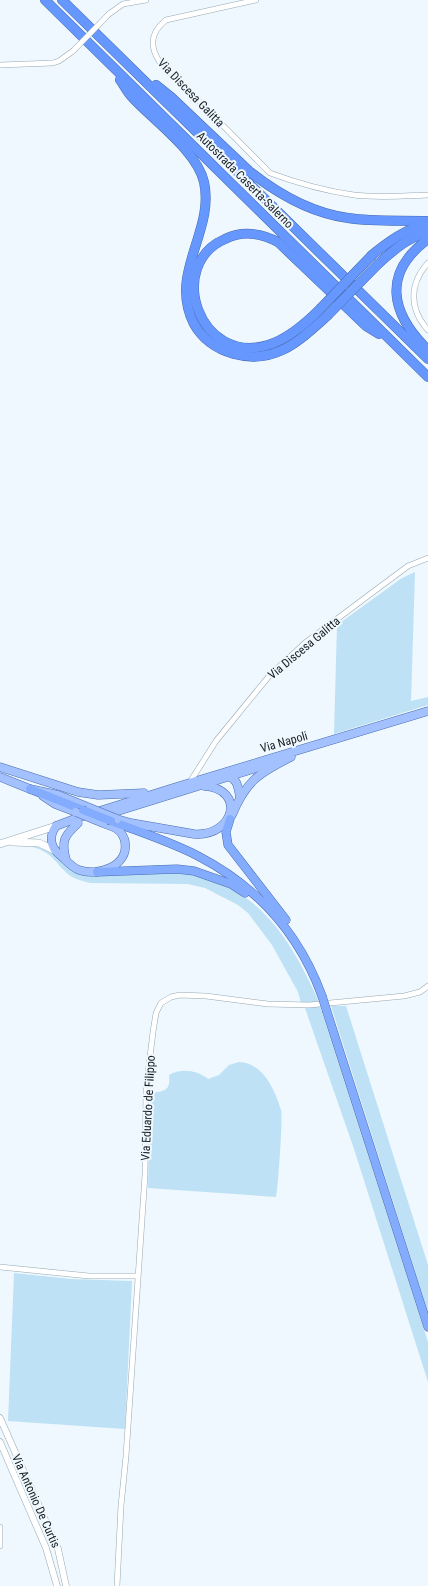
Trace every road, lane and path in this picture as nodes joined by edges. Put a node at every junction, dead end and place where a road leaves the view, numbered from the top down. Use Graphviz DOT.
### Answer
graph roads {
  1 [pos="45,0"];
  2 [pos="62,0"];
  3 [pos="146,0"];
  4 [pos="256,0"];
  5 [pos="122,59"];
  6 [pos="0,65"];
  7 [pos="112,66"];
  8 [pos="428,195"];
  9 [pos="428,221"];
  10 [pos="428,224"];
  11 [pos="428,232"];
  12 [pos="428,239"];
  13 [pos="428,263"];
  14 [pos="428,330"];
  15 [pos="396,345"];
  16 [pos="428,350"];
  17 [pos="428,359"];
  18 [pos="428,377"];
  19 [pos="428,558"];
  20 [pos="428,711"];
  21 [pos="321,744"];
  22 [pos="291,757"];
  23 [pos="0,767"];
  24 [pos="231,776"];
  25 [pos="0,777"];
  26 [pos="189,783"];
  27 [pos="201,786"];
  28 [pos="173,788"];
  29 [pos="30,789"];
  30 [pos="158,792"];
  31 [pos="240,797"];
  32 [pos="230,819"];
  33 [pos="110,821"];
  34 [pos="78,823"];
  35 [pos="56,826"];
  36 [pos="63,840"];
  37 [pos="3,843"];
  38 [pos="54,850"];
  39 [pos="66,860"];
  40 [pos="97,872"];
  41 [pos="288,930"];
  42 [pos="297,942"];
  43 [pos="428,986"];
  44 [pos="0,1267"];
  45 [pos="137,1276"];
  46 [pos="428,1327"];
  47 [pos="0,1418"];
  48 [pos="0,1442"];
  49 [pos="0,1527"];
  50 [pos="0,1546"];
  51 [pos="116,1583"];
  52 [pos="57,1586"];
  53 [pos="66,1586"];
  1 -- 7 [label="highway, Autostrada Caserta-Salerno"];
  2 -- 5 [label="highway, Autostrada Caserta-Salerno"];
  3 -- 6 [label="street, bridge"];
  4 -- 8 [label="street, Via Discesa Galitta"];
  5 -- 9 [label="highway"];
  5 -- 17 [label="highway, Autostrada Caserta-Salerno"];
  7 -- 11 [label="highway, bridge"];
  7 -- 15 [label="highway, Autostrada Caserta-Salerno"];
  10 -- 15 [label="highway, bridge"];
  12 -- 16 [label="highway"];
  13 -- 14 [label="street"];
  15 -- 18 [label="highway, Autostrada Caserta-Salerno"];
  19 -- 26 [label="street, Via Discesa Galitta"];
  20 -- 21 [label="main road"];
  21 -- 22 [label="main road, Via Napoli"];
  21 -- 26 [label="main road, Via Napoli"];
  22 -- 24 [label="main road, Via Napoli"];
  22 -- 31 [label="main road"];
  23 -- 30 [label="main road"];
  24 -- 27 [label="main road, Via Napoli"];
  24 -- 28 [label="main road"];
  24 -- 31 [label="main road"];
  25 -- 29 [label="main road"];
  26 -- 28 [label="main road, Via Napoli"];
  27 -- 33 [label="main road"];
  27 -- 34 [label="main road, Via Napoli"];
  28 -- 30 [label="main road, Via Napoli"];
  29 -- 33 [label="highway, bridge"];
  30 -- 35 [label="main road, Via Napoli"];
  31 -- 32 [label="main road"];
  32 -- 42 [label="highway"];
  33 -- 40 [label="main road"];
  33 -- 41 [label="highway"];
  34 -- 35 [label="main road, Via Napoli"];
  34 -- 36 [label="main road"];
  35 -- 36 [label="main road"];
  35 -- 37 [label="main road, Via Napoli"];
  35 -- 38 [label="main road"];
  36 -- 39 [label="main road"];
  37 -- 38 [label="main road"];
  38 -- 39 [label="main road"];
  39 -- 40 [label="main road"];
  40 -- 41 [label="highway"];
  41 -- 42 [label="highway"];
  42 -- 46 [label="highway, bridge"];
  43 -- 45 [label="street, Via Eduardo de Filippo"];
  44 -- 45 [label="street"];
  45 -- 51 [label="street, Via Eduardo de Filippo"];
  47 -- 53 [label="street, Via Antonio De Curtis"];
  48 -- 52 [label="street, Via Antonio De Curtis"];
  49 -- 50 [label="street"];
}
